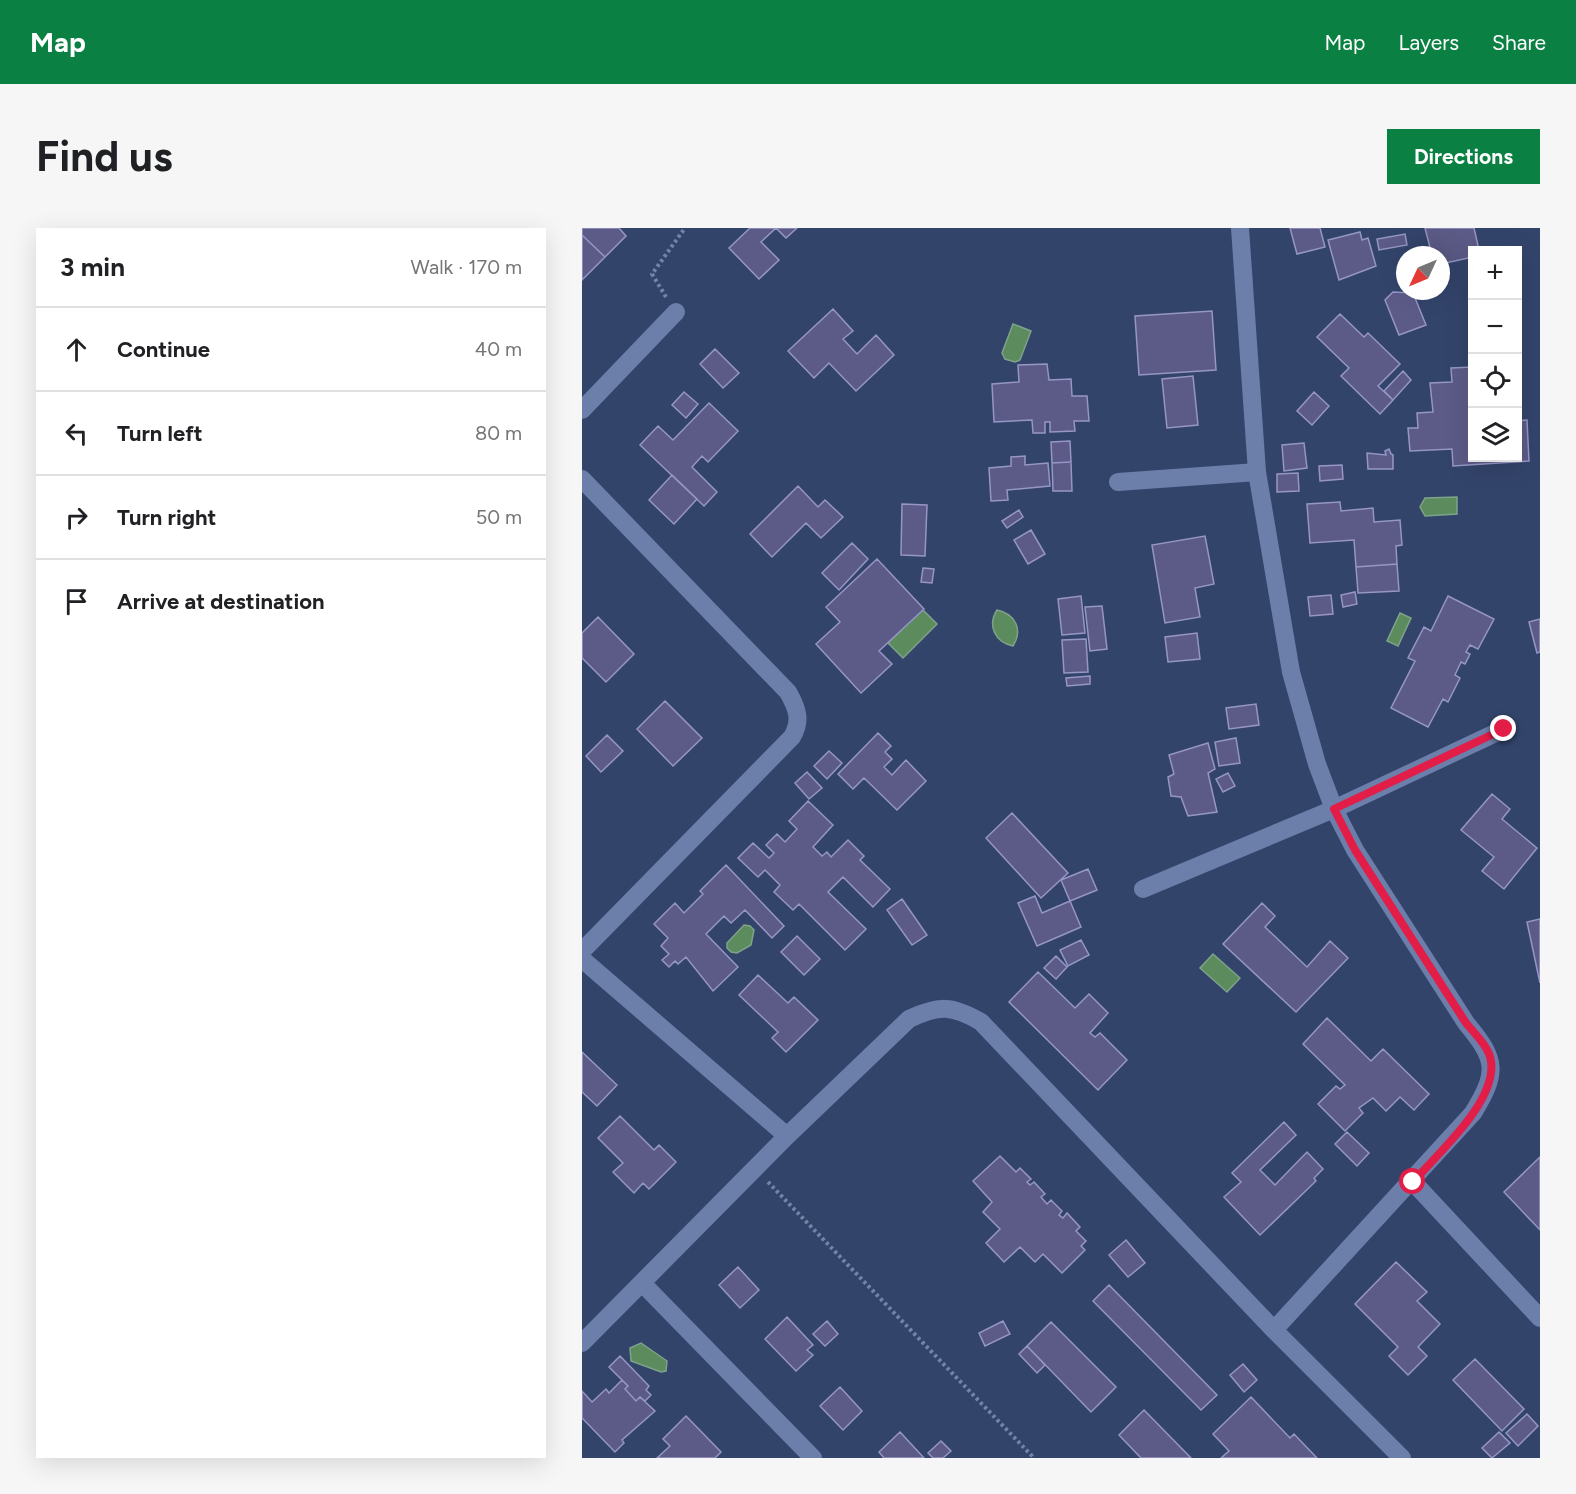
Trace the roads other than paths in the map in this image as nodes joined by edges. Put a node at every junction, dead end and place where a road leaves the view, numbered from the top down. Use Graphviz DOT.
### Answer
graph roads {
  1 [pos="1240,228"];
  2 [pos="676,312"];
  3 [pos="582,410"];
  4 [pos="1257,472"];
  5 [pos="582,479"];
  6 [pos="1118,482"];
  7 [pos="1504,729"];
  8 [pos="1334,809"];
  9 [pos="1143,889"];
  10 [pos="582,951"];
  11 [pos="582,959"];
  12 [pos="787,1136"];
  13 [pos="1413,1182"];
  14 [pos="643,1284"];
  15 [pos="1540,1318"];
  16 [pos="1274,1330"];
  17 [pos="582,1343"];
  18 [pos="808,1456"];
  19 [pos="1402,1458"];
  1 -- 4 [label="street"];
  2 -- 3 [label="street"];
  4 -- 6 [label="street"];
  4 -- 8 [label="street"];
  5 -- 10 [label="street"];
  7 -- 8 [label="street"];
  8 -- 9 [label="street"];
  8 -- 13 [label="street"];
  11 -- 12 [label="street"];
  12 -- 14 [label="street"];
  12 -- 16 [label="street"];
  13 -- 15 [label="street"];
  13 -- 16 [label="street"];
  14 -- 17 [label="street"];
  14 -- 18 [label="street"];
  16 -- 19 [label="street"];
}
